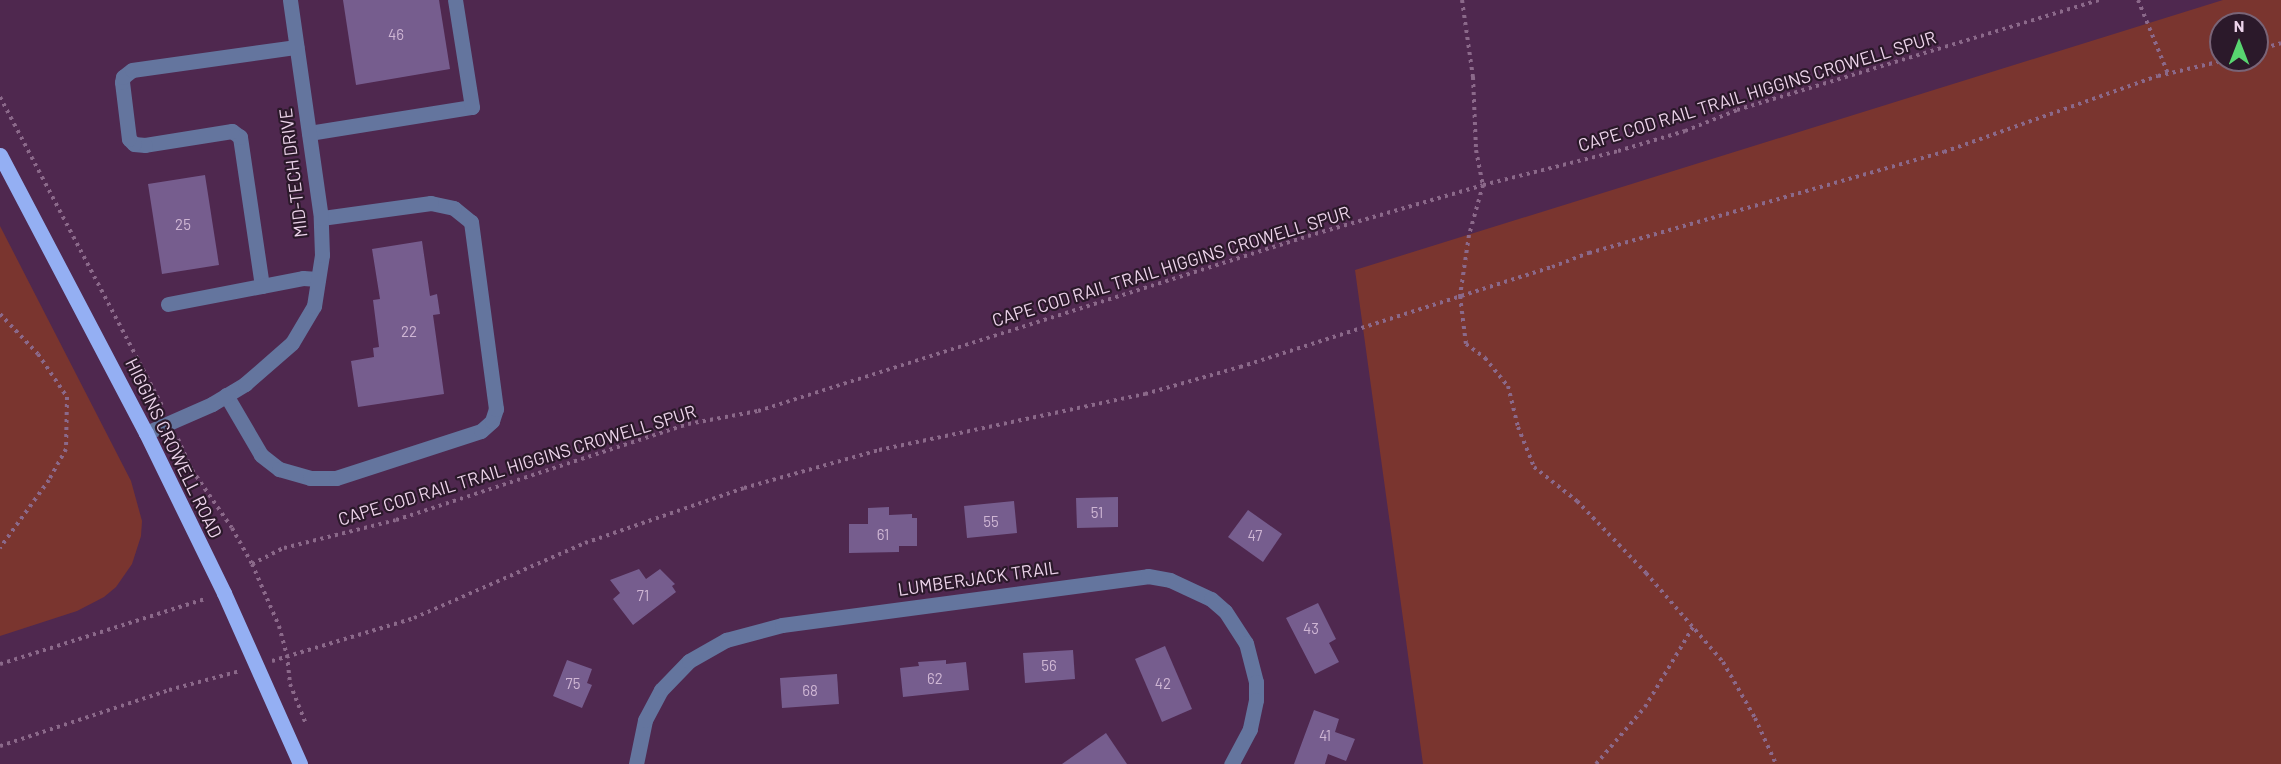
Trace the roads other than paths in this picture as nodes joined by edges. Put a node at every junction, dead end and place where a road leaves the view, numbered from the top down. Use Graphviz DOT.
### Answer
graph roads {
  1 [pos="290,0"];
  2 [pos="455,0"];
  3 [pos="296,47"];
  4 [pos="309,132"];
  5 [pos="0,155"];
  6 [pos="321,218"];
  7 [pos="318,279"];
  8 [pos="262,286"];
  9 [pos="168,304"];
  10 [pos="226,395"];
  11 [pos="146,433"];
  12 [pos="300,764"];
  13 [pos="636,764"];
  14 [pos="1230,764"];
  1 -- 3 [label="street, MID-TECH DRIVE"];
  2 -- 4 [label="street"];
  3 -- 4 [label="street, MID-TECH DRIVE"];
  3 -- 8 [label="street"];
  4 -- 6 [label="street, MID-TECH DRIVE"];
  5 -- 11 [label="main road, HIGGINS CROWELL ROAD"];
  6 -- 7 [label="street, MID-TECH DRIVE"];
  6 -- 10 [label="street"];
  7 -- 8 [label="street"];
  7 -- 10 [label="street, MID-TECH DRIVE"];
  8 -- 9 [label="street"];
  10 -- 11 [label="street, MID-TECH DRIVE"];
  11 -- 12 [label="main road, HIGGINS CROWELL ROAD"];
  13 -- 14 [label="street, LUMBERJACK TRAIL"];
}
